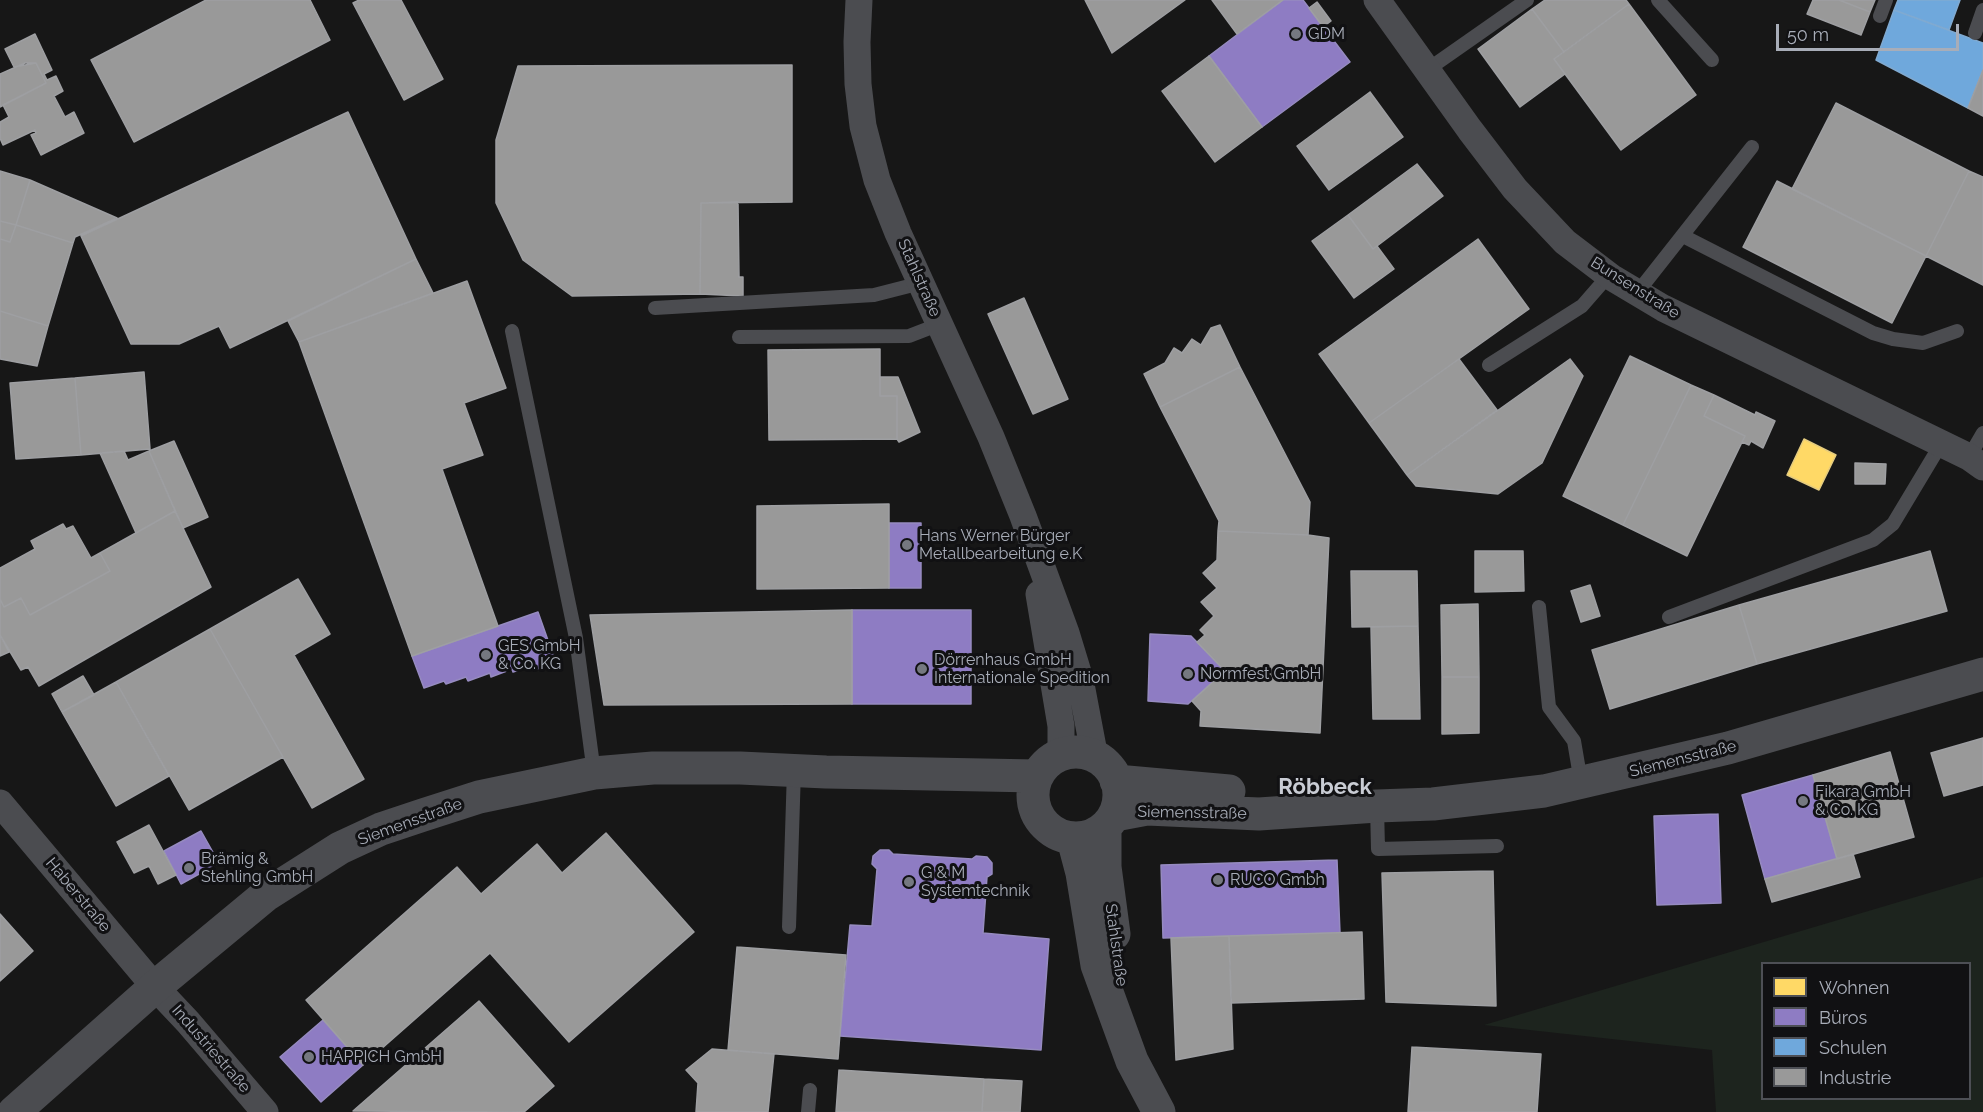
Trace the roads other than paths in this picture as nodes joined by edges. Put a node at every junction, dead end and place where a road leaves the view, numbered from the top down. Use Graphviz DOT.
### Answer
graph roads {
  1 [pos="859,0"];
  2 [pos="1377,0"];
  3 [pos="1527,0"];
  4 [pos="1658,0"];
  5 [pos="1886,0"];
  6 [pos="1983,10"];
  7 [pos="1880,16"];
  8 [pos="1975,33"];
  9 [pos="1712,60"];
  10 [pos="1427,70"];
  11 [pos="1752,147"];
  12 [pos="1683,236"];
  13 [pos="1609,275"];
  14 [pos="921,283"];
  15 [pos="1637,293"];
  16 [pos="655,308"];
  17 [pos="940,324"];
  18 [pos="512,331"];
  19 [pos="1957,331"];
  20 [pos="738,337"];
  21 [pos="1489,365"];
  22 [pos="1983,433"];
  23 [pos="1941,444"];
  24 [pos="1976,462"];
  25 [pos="1031,543"];
  26 [pos="1539,607"];
  27 [pos="1669,617"];
  28 [pos="1983,674"];
  29 [pos="1061,755"];
  30 [pos="794,770"];
  31 [pos="1106,770"];
  32 [pos="826,772"];
  33 [pos="594,773"];
  34 [pos="1036,776"];
  35 [pos="1581,783"];
  36 [pos="0,803"];
  37 [pos="1377,806"];
  38 [pos="1035,809"];
  39 [pos="1110,821"];
  40 [pos="1073,839"];
  41 [pos="1497,846"];
  42 [pos="789,927"];
  43 [pos="155,987"];
  44 [pos="1132,1061"];
  45 [pos="810,1090"];
  46 [pos="14,1112"];
  47 [pos="265,1112"];
  48 [pos="808,1112"];
  49 [pos="1159,1112"];
  1 -- 14 [label="street, Stahlstraße"];
  2 -- 10 [label="street, Bunsenstraße"];
  3 -- 10 [label="lane"];
  4 -- 9 [label="lane"];
  5 -- 7 [label="lane"];
  6 -- 8 [label="lane"];
  10 -- 13 [label="street, Bunsenstraße"];
  11 -- 12 [label="lane"];
  12 -- 15 [label="lane"];
  12 -- 19 [label="lane"];
  13 -- 15 [label="street, Bunsenstraße"];
  13 -- 21 [label="lane"];
  14 -- 16 [label="lane"];
  14 -- 17 [label="street, Stahlstraße"];
  15 -- 23 [label="street, Bunsenstraße"];
  17 -- 20 [label="lane"];
  17 -- 25 [label="street, Stahlstraße"];
  18 -- 33 [label="lane"];
  22 -- 24 [label="lane"];
  23 -- 24 [label="street, Bunsenstraße"];
  23 -- 27 [label="lane"];
  25 -- 29 [label="street, Stahlstraße"];
  25 -- 31 [label="street, Stahlstraße"];
  26 -- 35 [label="lane"];
  28 -- 35 [label="street, Siemensstraße"];
  29 -- 31 [label="street"];
  29 -- 34 [label="street"];
  30 -- 32 [label="street, Siemensstraße"];
  30 -- 33 [label="street, Siemensstraße"];
  30 -- 42 [label="lane"];
  31 -- 37 [label="street, Siemensstraße"];
  31 -- 39 [label="street"];
  32 -- 34 [label="street, Siemensstraße"];
  32 -- 38 [label="street, Siemensstraße"];
  33 -- 43 [label="street, Siemensstraße"];
  34 -- 38 [label="street"];
  35 -- 37 [label="street, Siemensstraße"];
  36 -- 43 [label="street, Haberstraße"];
  37 -- 39 [label="street, Siemensstraße"];
  37 -- 41 [label="lane"];
  38 -- 40 [label="street"];
  39 -- 40 [label="street"];
  39 -- 44 [label="street, Stahlstraße"];
  40 -- 44 [label="street, Stahlstraße"];
  43 -- 46 [label="street, Siemensstraße"];
  43 -- 47 [label="street, Industriestraße"];
  44 -- 49 [label="street, Stahlstraße"];
  45 -- 48 [label="lane"];
}
